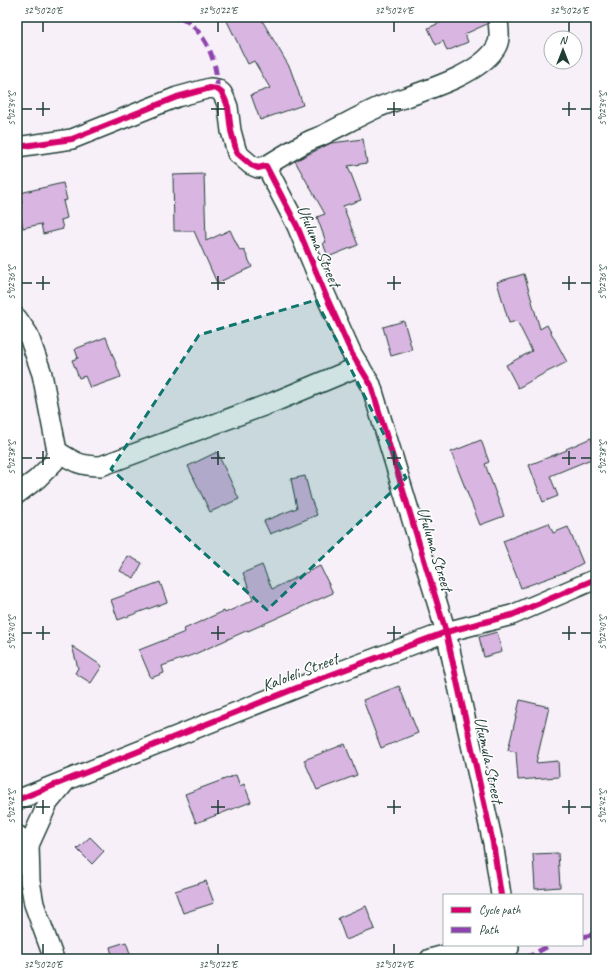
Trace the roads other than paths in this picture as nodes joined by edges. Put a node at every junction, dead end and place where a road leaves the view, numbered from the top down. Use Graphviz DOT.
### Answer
graph roads {
  1 [pos="498,17"];
  2 [pos="17,147"];
  3 [pos="266,166"];
  4 [pos="17,318"];
  5 [pos="360,366"];
  6 [pos="58,451"];
  7 [pos="17,494"];
  8 [pos="596,579"];
  9 [pos="446,632"];
  10 [pos="68,780"];
  11 [pos="17,800"];
  12 [pos="23,840"];
  13 [pos="501,894"];
  14 [pos="511,951"];
  15 [pos="54,959"];
  16 [pos="430,959"];
  1 -- 3 [label="street"];
  2 -- 3 [label="street"];
  3 -- 5 [label="street, Ufuluma Street"];
  4 -- 6 [label="street"];
  5 -- 6 [label="street"];
  5 -- 9 [label="street, Ufuluma Street"];
  6 -- 7 [label="street"];
  8 -- 9 [label="street, Kaloleli Street"];
  9 -- 10 [label="street, Kaloleli Street"];
  9 -- 13 [label="street, Ufumula Street"];
  10 -- 11 [label="street, Kaloleli Street"];
  10 -- 12 [label="street"];
  12 -- 15 [label="street"];
  14 -- 16 [label="street"];
}
